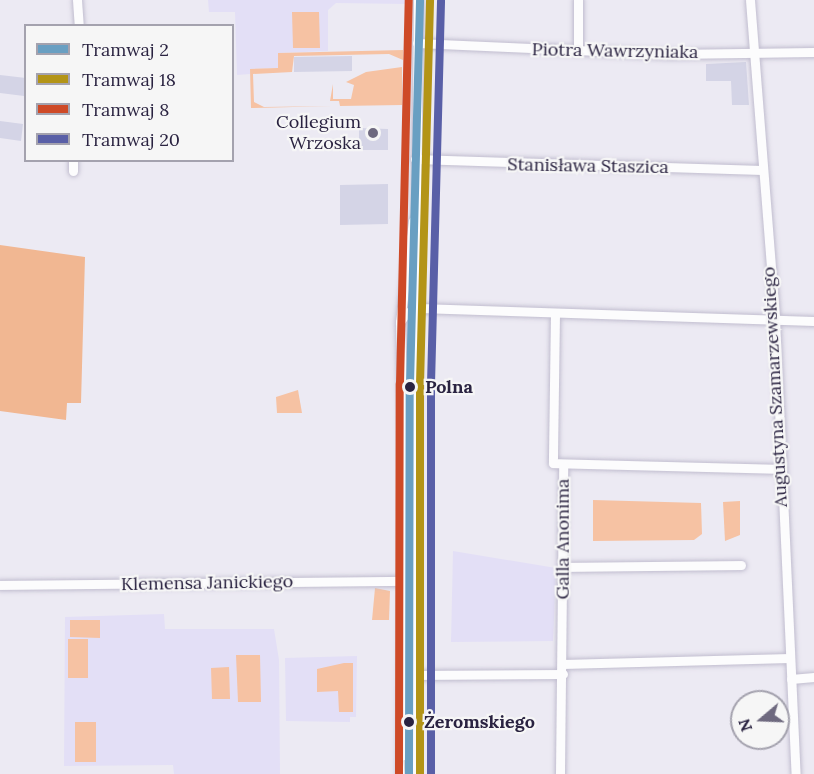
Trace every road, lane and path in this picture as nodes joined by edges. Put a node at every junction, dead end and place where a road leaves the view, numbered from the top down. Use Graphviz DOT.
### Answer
graph roads {
  1 [pos="77,0"];
  2 [pos="418,0"];
  3 [pos="578,0"];
  4 [pos="750,0"];
  5 [pos="79,24"];
  6 [pos="417,43"];
  7 [pos="578,48"];
  8 [pos="814,52"];
  9 [pos="754,54"];
  10 [pos="415,159"];
  11 [pos="74,162"];
  12 [pos="762,170"];
  13 [pos="73,171"];
  14 [pos="414,215"];
  15 [pos="403,285"];
  16 [pos="419,308"];
  17 [pos="555,313"];
  18 [pos="776,320"];
  19 [pos="814,321"];
  20 [pos="400,322"];
  21 [pos="563,466"];
  22 [pos="780,469"];
  23 [pos="741,565"];
  24 [pos="562,567"];
  25 [pos="409,581"];
  26 [pos="0,585"];
  27 [pos="790,658"];
  28 [pos="562,664"];
  29 [pos="563,674"];
  30 [pos="412,675"];
  31 [pos="814,677"];
  32 [pos="791,679"];
  33 [pos="401,774"];
  34 [pos="412,774"];
  35 [pos="560,774"];
  36 [pos="796,774"];
  1 -- 5 [label="street"];
  2 -- 6 [label="street"];
  3 -- 7 [label="street"];
  4 -- 9 [label="street, Augustyna Szamarzewskiego"];
  6 -- 7 [label="street, Piotra Wawrzyniaka"];
  6 -- 10 [label="street"];
  7 -- 9 [label="street, Piotra Wawrzyniaka"];
  8 -- 9 [label="street, Piotra Wawrzyniaka"];
  9 -- 12 [label="street, Augustyna Szamarzewskiego"];
  10 -- 12 [label="street, Stanisława Staszica"];
  10 -- 14 [label="street"];
  11 -- 13 [label="street"];
  12 -- 18 [label="street, Augustyna Szamarzewskiego"];
  14 -- 15 [label="street"];
  14 -- 16 [label="street"];
  15 -- 16 [label="street"];
  15 -- 20 [label="street"];
  16 -- 17 [label="street"];
  16 -- 20 [label="street"];
  16 -- 25 [label="street"];
  17 -- 18 [label="street"];
  17 -- 21 [label="street, Galla Anonima"];
  18 -- 19 [label="street"];
  18 -- 22 [label="street, Augustyna Szamarzewskiego"];
  20 -- 25 [label="street"];
  21 -- 22 [label="street"];
  21 -- 24 [label="street, Galla Anonima"];
  22 -- 27 [label="street, Augustyna Szamarzewskiego"];
  23 -- 24 [label="street"];
  24 -- 28 [label="street, Galla Anonima"];
  25 -- 26 [label="street, Klemensa Janickiego"];
  25 -- 30 [label="street"];
  25 -- 33 [label="street"];
  27 -- 28 [label="street"];
  27 -- 32 [label="street, Augustyna Szamarzewskiego"];
  28 -- 29 [label="street, Galla Anonima"];
  29 -- 30 [label="street"];
  29 -- 35 [label="street, Galla Anonima"];
  30 -- 34 [label="street"];
  31 -- 32 [label="street"];
  32 -- 36 [label="street, Augustyna Szamarzewskiego"];
}
